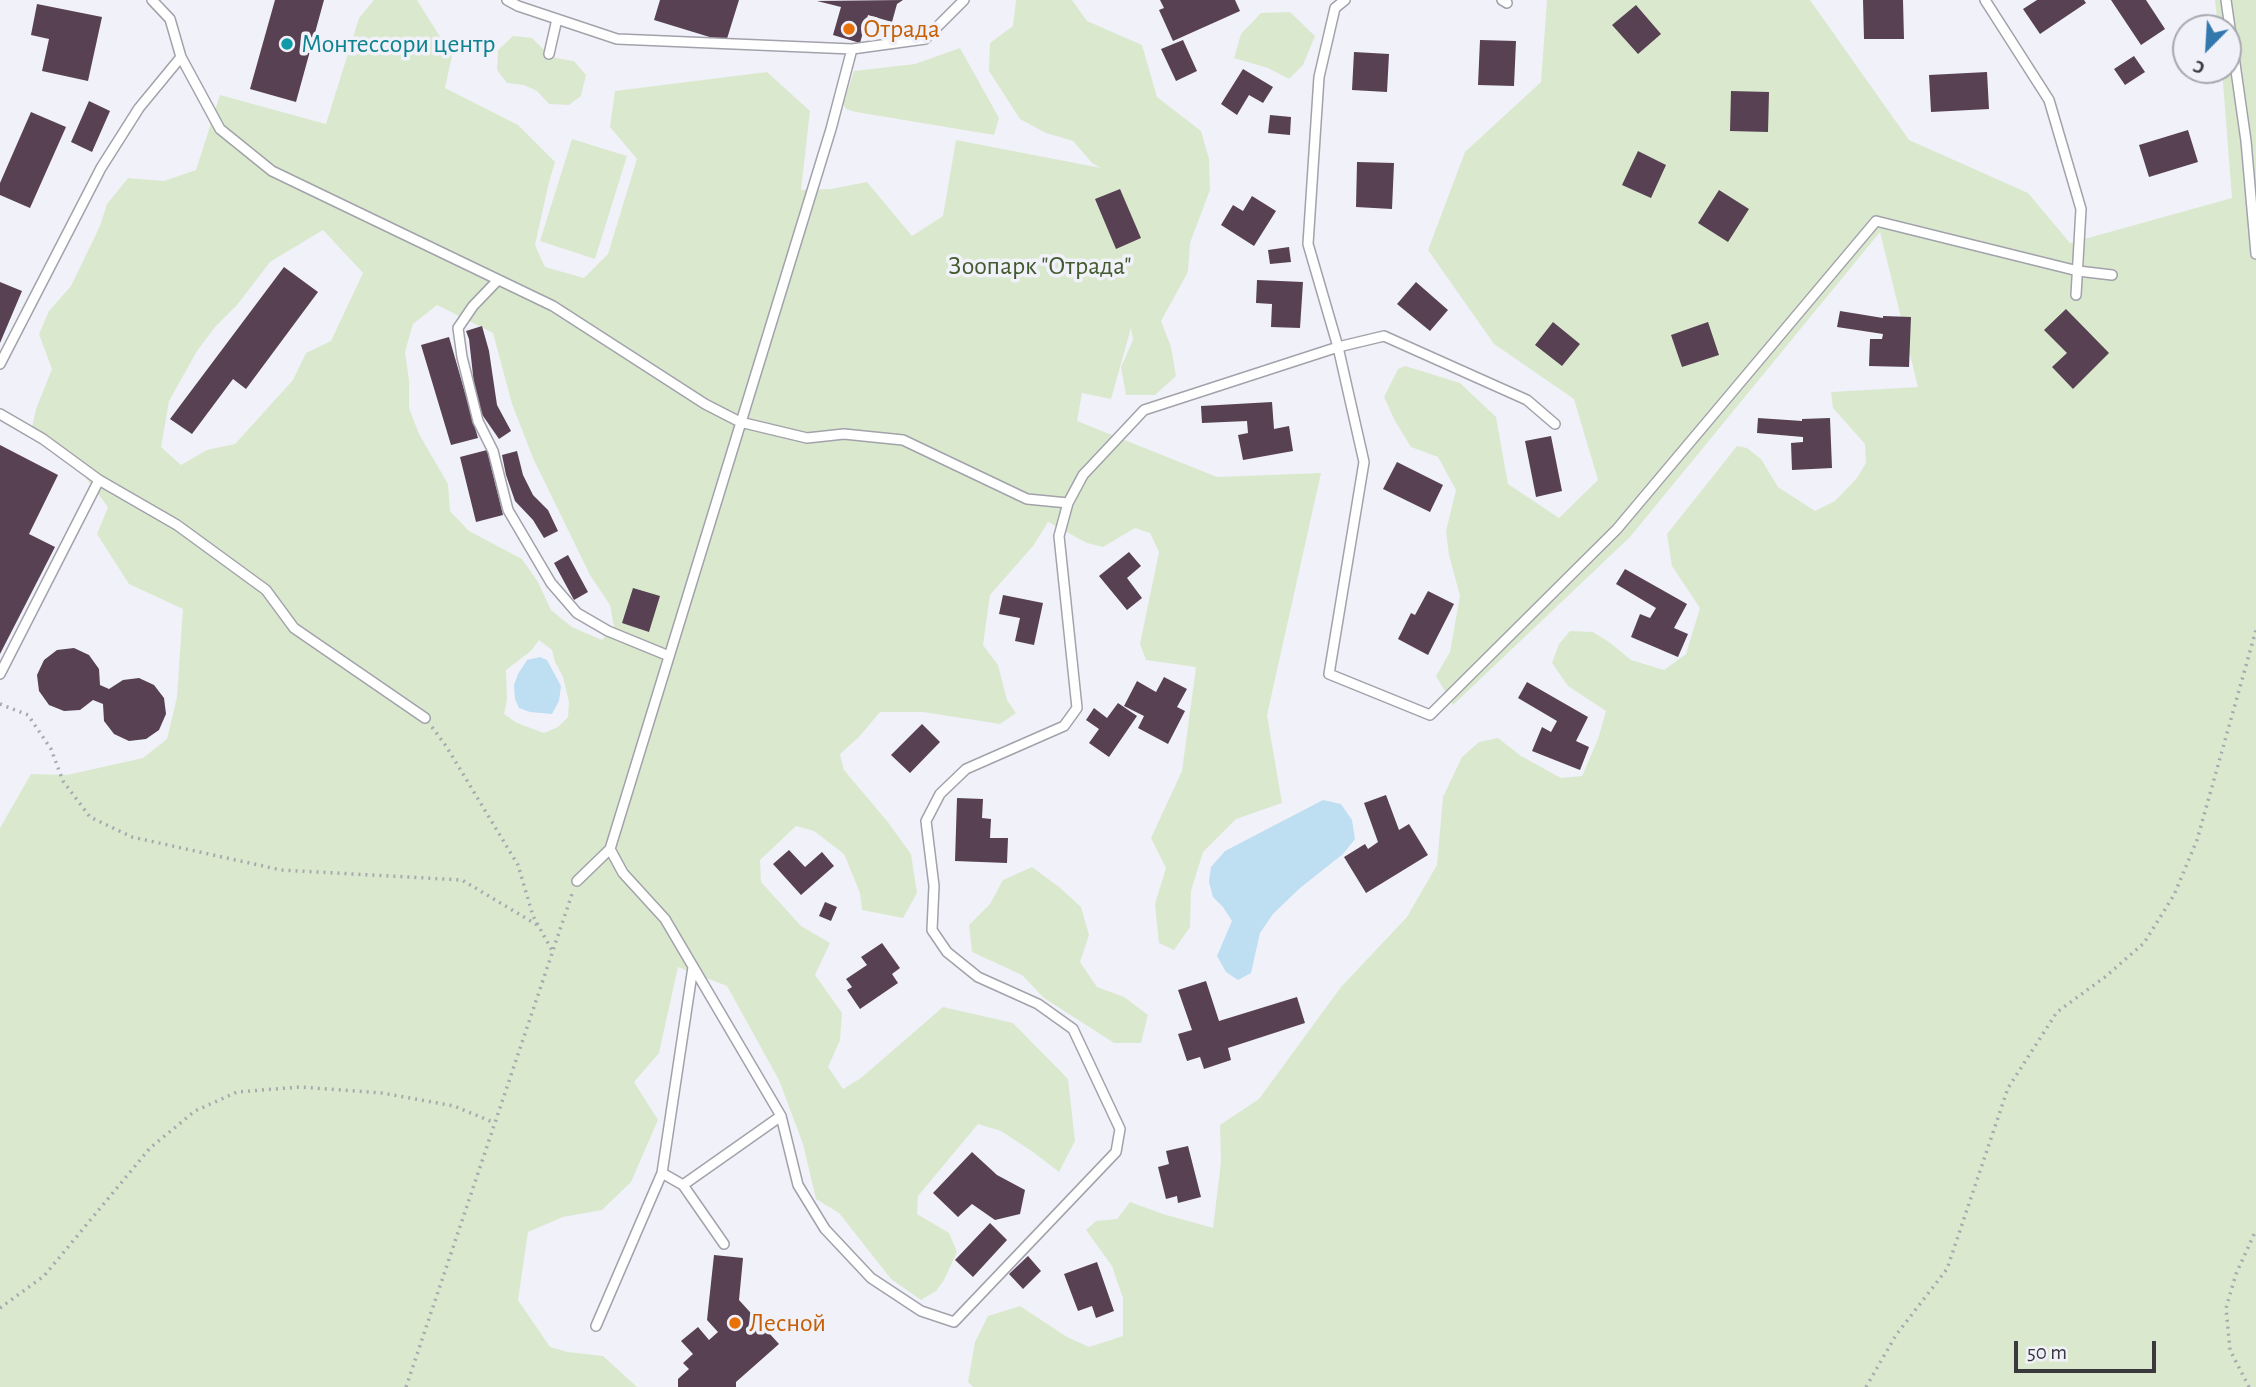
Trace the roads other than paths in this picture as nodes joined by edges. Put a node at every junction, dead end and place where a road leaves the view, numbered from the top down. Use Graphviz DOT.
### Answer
graph roads {
  1 [pos="152,0"];
  2 [pos="508,0"];
  3 [pos="964,0"];
  4 [pos="1345,0"];
  5 [pos="1985,0"];
  6 [pos="2227,0"];
  7 [pos="557,19"];
  8 [pos="852,49"];
  9 [pos="549,54"];
  10 [pos="181,57"];
  11 [pos="2256,254"];
  12 [pos="2078,271"];
  13 [pos="2112,275"];
  14 [pos="498,279"];
  15 [pos="2076,295"];
  16 [pos="1338,347"];
  17 [pos="0,364"];
  18 [pos="0,414"];
  19 [pos="740,422"];
  20 [pos="1556,424"];
  21 [pos="99,480"];
  22 [pos="1068,503"];
  23 [pos="669,656"];
  24 [pos="0,674"];
  25 [pos="425,718"];
  26 [pos="610,849"];
  27 [pos="577,881"];
  28 [pos="693,967"];
  29 [pos="781,1116"];
  30 [pos="662,1173"];
  31 [pos="683,1185"];
  32 [pos="724,1244"];
  33 [pos="596,1326"];
  1 -- 10 [label="lane"];
  2 -- 7 [label="lane"];
  3 -- 8 [label="lane"];
  4 -- 16 [label="lane"];
  5 -- 12 [label="lane"];
  6 -- 11 [label="lane"];
  7 -- 8 [label="lane"];
  7 -- 9 [label="lane"];
  8 -- 19 [label="lane"];
  10 -- 14 [label="lane"];
  10 -- 17 [label="lane"];
  12 -- 13 [label="lane"];
  12 -- 15 [label="lane"];
  12 -- 16 [label="lane"];
  14 -- 19 [label="lane"];
  14 -- 23 [label="lane"];
  16 -- 20 [label="lane"];
  16 -- 22 [label="lane"];
  18 -- 21 [label="lane"];
  19 -- 22 [label="lane"];
  19 -- 23 [label="lane"];
  21 -- 24 [label="lane"];
  21 -- 25 [label="lane"];
  22 -- 29 [label="lane"];
  23 -- 26 [label="lane"];
  26 -- 27 [label="lane"];
  26 -- 28 [label="lane"];
  28 -- 29 [label="lane"];
  28 -- 30 [label="lane"];
  29 -- 31 [label="lane"];
  30 -- 31 [label="lane"];
  30 -- 33 [label="lane"];
  31 -- 32 [label="lane"];
}
